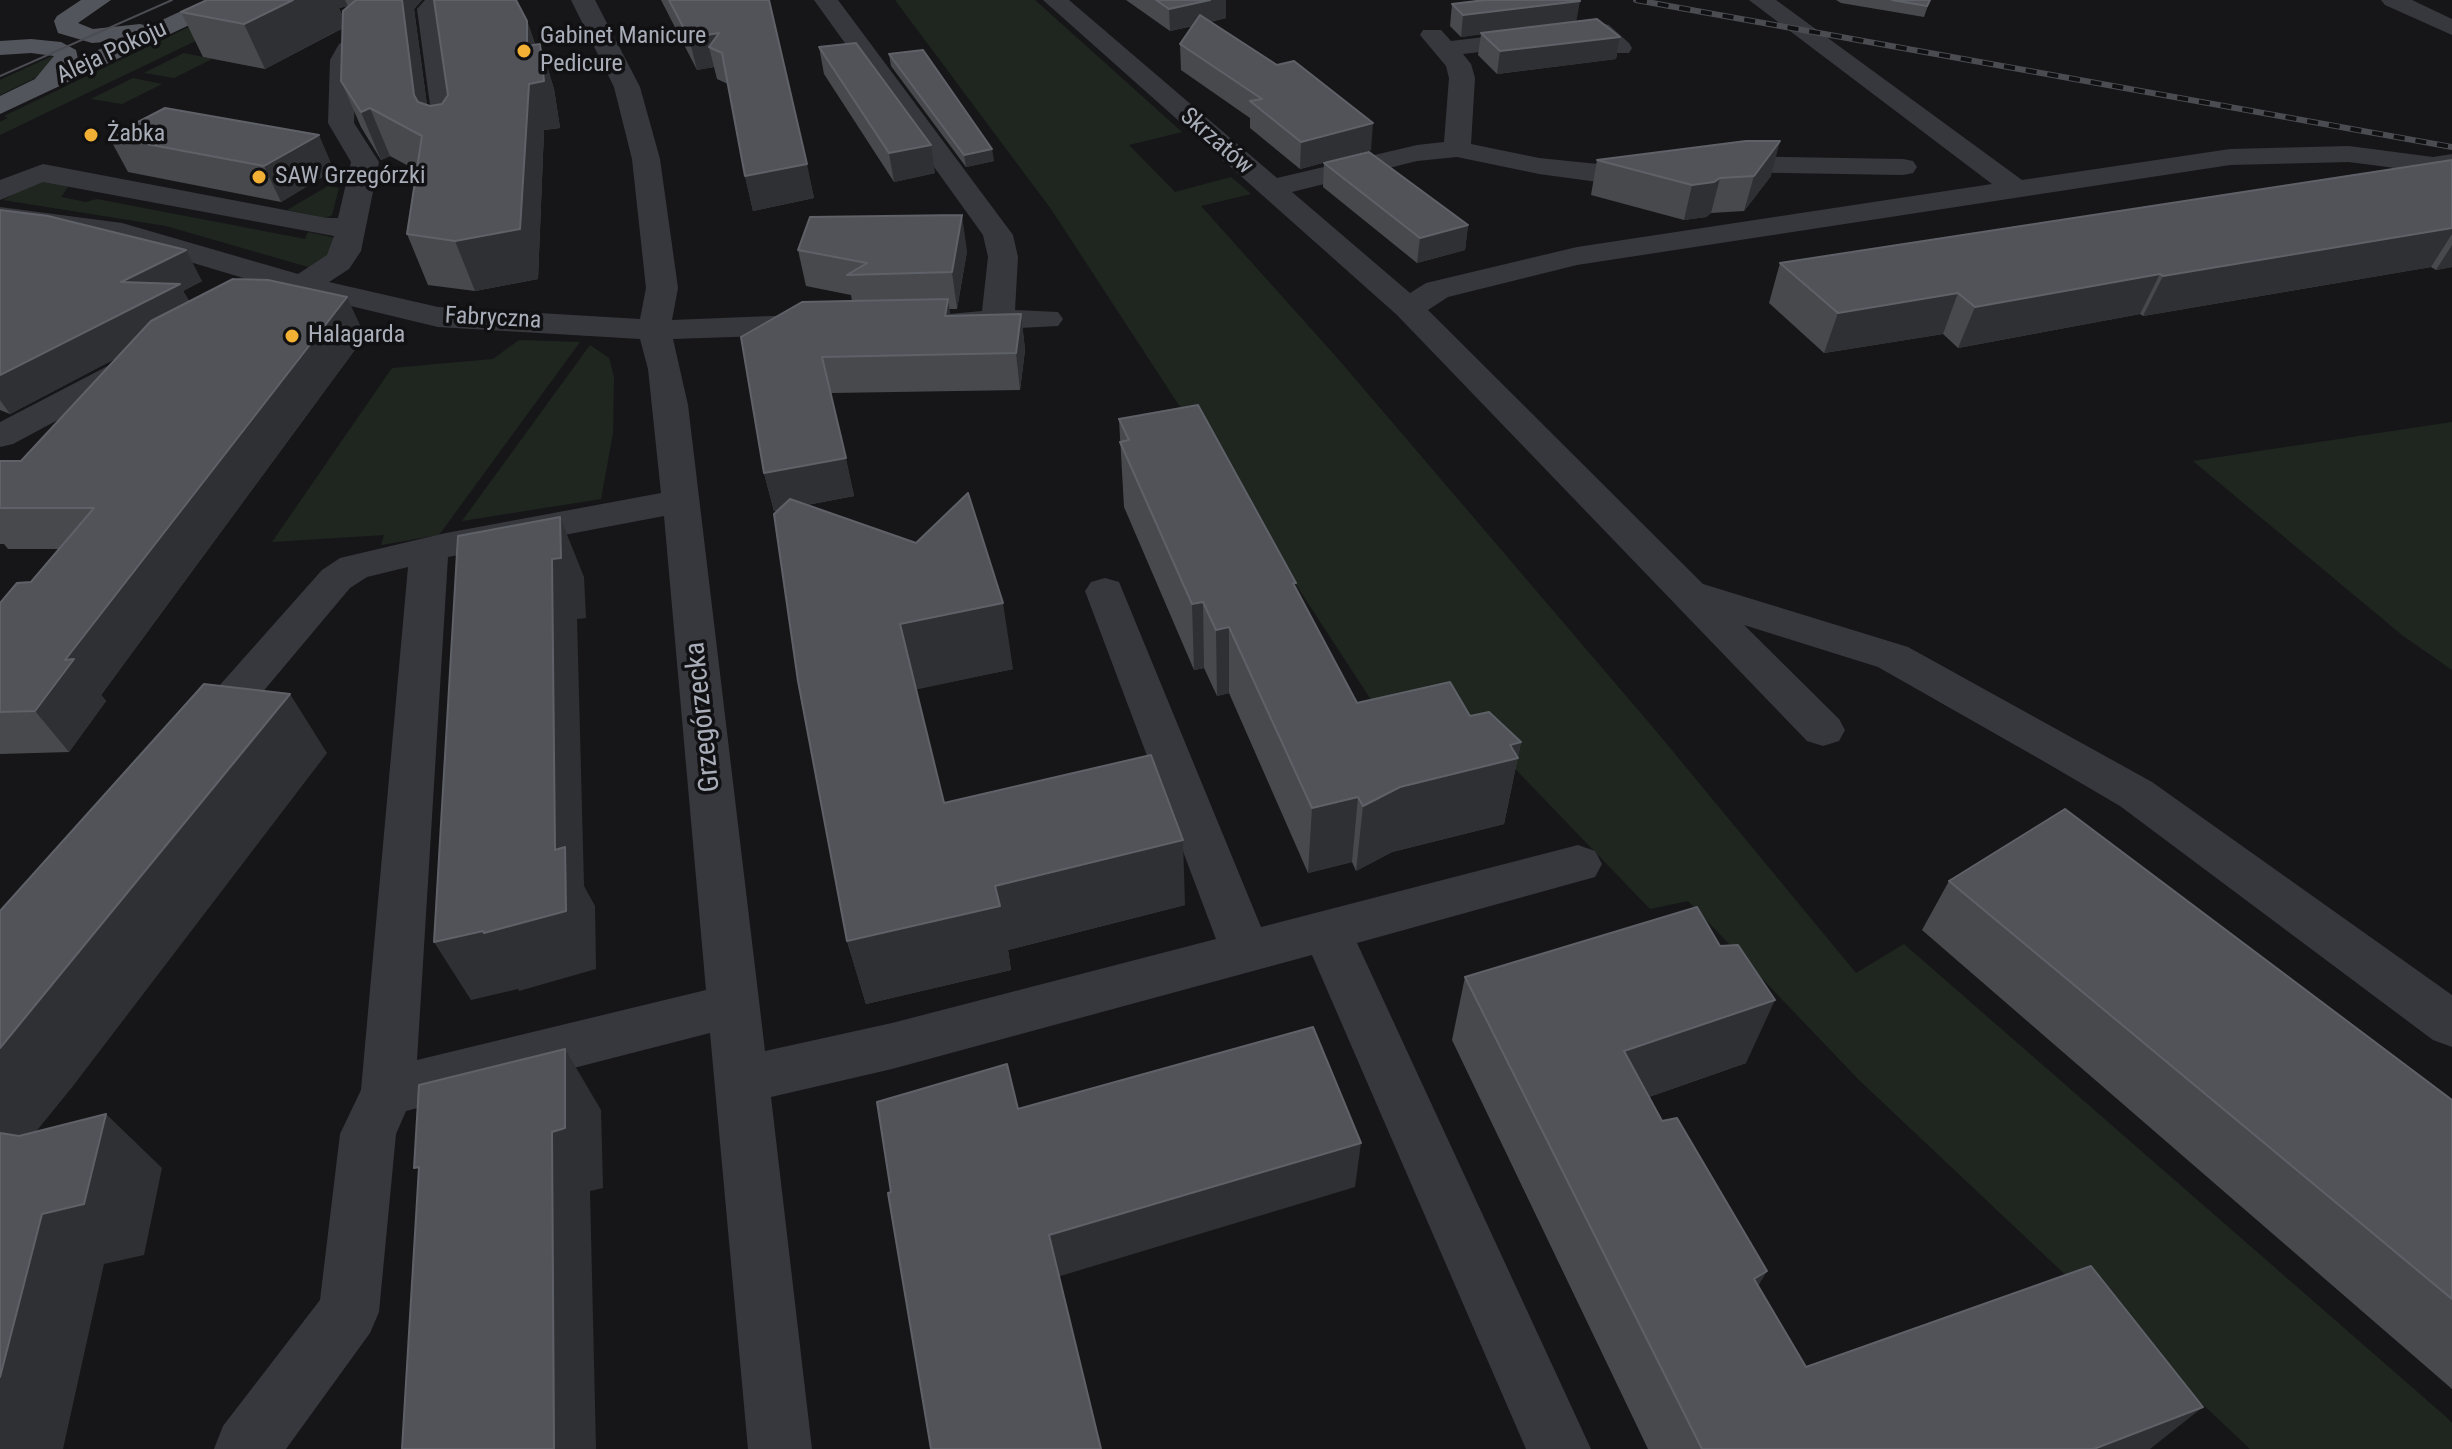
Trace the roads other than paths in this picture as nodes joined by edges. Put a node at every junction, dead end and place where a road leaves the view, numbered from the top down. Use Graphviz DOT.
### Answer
graph roads {
  1 [pos="97,0"];
  2 [pos="439,0"];
  3 [pos="826,0"];
  4 [pos="1055,0"];
  5 [pos="1761,0"];
  6 [pos="2393,0"];
  7 [pos="593,2"];
  8 [pos="216,4"];
  9 [pos="347,16"];
  10 [pos="2452,28"];
  11 [pos="0,37"];
  12 [pos="0,48"];
  13 [pos="1620,48"];
  14 [pos="8,103"];
  15 [pos="348,133"];
  16 [pos="318,138"];
  17 [pos="1886,140"];
  18 [pos="449,142"];
  19 [pos="1457,149"];
  20 [pos="2452,162"];
  21 [pos="1269,189"];
  22 [pos="2016,189"];
  23 [pos="0,191"];
  24 [pos="354,214"];
  25 [pos="0,216"];
  26 [pos="297,284"];
  27 [pos="251,304"];
  28 [pos="1408,308"];
  29 [pos="1047,319"];
  30 [pos="997,320"];
  31 [pos="927,322"];
  32 [pos="845,323"];
  33 [pos="654,330"];
  34 [pos="171,346"];
  35 [pos="0,436"];
  36 [pos="680,501"];
  37 [pos="429,549"];
  38 [pos="1105,591"];
  39 [pos="1688,593"];
  40 [pos="1823,730"];
  41 [pos="177,763"];
  42 [pos="1578,864"];
  43 [pos="1326,929"];
  44 [pos="1245,950"];
  45 [pos="735,1005"];
  46 [pos="2452,1024"];
  47 [pos="740,1080"];
  48 [pos="388,1091"];
  49 [pos="246,1449"];
  50 [pos="780,1449"];
  51 [pos="1559,1449"];
  1 -- 8 [label="main road"];
  1 -- 11 [label="main road, Aleja Pokoju"];
  2 -- 18 [label="street"];
  3 -- 30 [label="street"];
  4 -- 21 [label="street, Skrzatów"];
  5 -- 22 [label="street"];
  6 -- 10 [label="street"];
  7 -- 33 [label="street, Grzegórzecka"];
  8 -- 14 [label="main road, Aleja Pokoju"];
  9 -- 15 [label="street"];
  12 -- 14 [label="main road"];
  13 -- 19 [label="street"];
  15 -- 16 [label="street"];
  15 -- 24 [label="street"];
  17 -- 19 [label="street, Skrzatów"];
  19 -- 21 [label="street, Skrzatów"];
  20 -- 22 [label="street"];
  21 -- 28 [label="street"];
  22 -- 28 [label="street"];
  23 -- 24 [label="street"];
  24 -- 26 [label="street"];
  25 -- 26 [label="street, Fabryczna"];
  26 -- 27 [label="street"];
  26 -- 33 [label="street, Fabryczna"];
  28 -- 39 [label="street"];
  29 -- 30 [label="street"];
  30 -- 31 [label="street"];
  32 -- 33 [label="street, Fabryczna"];
  33 -- 36 [label="street, Grzegórzecka"];
  34 -- 35 [label="street"];
  36 -- 37 [label="street"];
  36 -- 45 [label="street, Grzegórzecka"];
  37 -- 41 [label="street"];
  37 -- 48 [label="street"];
  38 -- 44 [label="street"];
  39 -- 40 [label="street"];
  39 -- 46 [label="street"];
  42 -- 43 [label="street"];
  43 -- 44 [label="street"];
  43 -- 51 [label="street"];
  44 -- 47 [label="street"];
  45 -- 47 [label="street, Grzegórzecka"];
  45 -- 48 [label="street"];
  47 -- 50 [label="street, Grzegórzecka"];
  48 -- 49 [label="street"];
}
